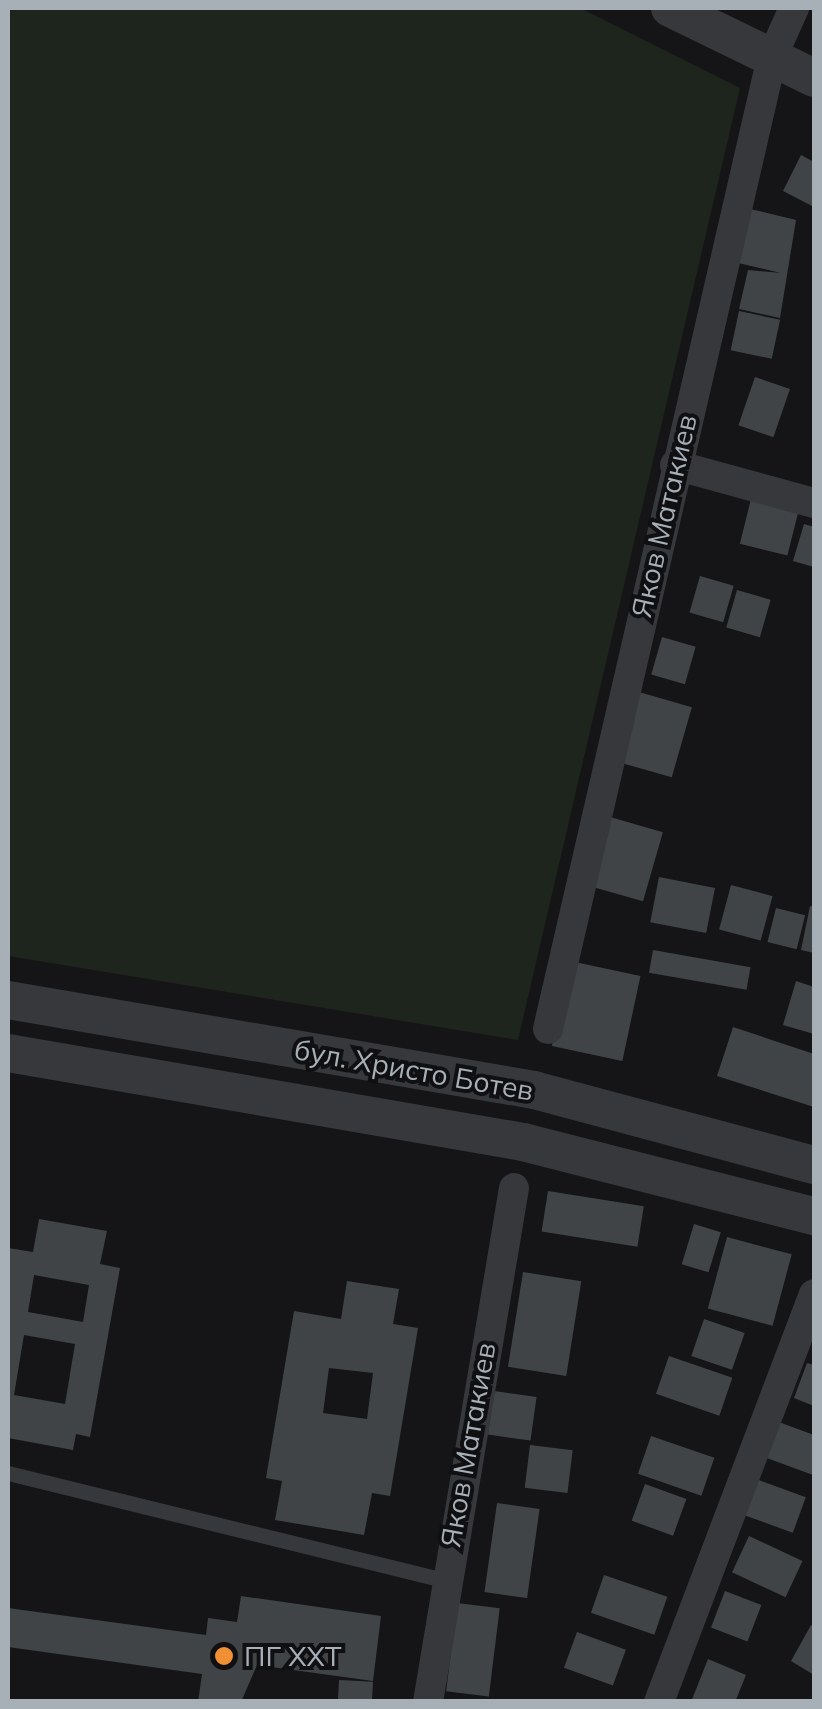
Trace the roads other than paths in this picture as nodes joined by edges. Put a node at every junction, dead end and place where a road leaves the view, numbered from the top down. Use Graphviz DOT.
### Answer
graph roads {
  1 [pos="670,8"];
  2 [pos="794,8"];
  3 [pos="772,57"];
  4 [pos="814,78"];
  5 [pos="675,465"];
  6 [pos="814,504"];
  7 [pos="8,1000"];
  8 [pos="548,1028"];
  9 [pos="8,1053"];
  10 [pos="814,1165"];
  11 [pos="514,1188"];
  12 [pos="814,1216"];
  13 [pos="814,1295"];
  14 [pos="8,1473"];
  15 [pos="444,1580"];
  16 [pos="428,1702"];
  17 [pos="659,1702"];
  1 -- 3 [label="street"];
  2 -- 3 [label="street, Яков Матакиев"];
  3 -- 4 [label="street"];
  3 -- 5 [label="street, Яков Матакиев"];
  5 -- 6 [label="street"];
  5 -- 8 [label="street, Яков Матакиев"];
  7 -- 10 [label="street, бул. Христо Ботев"];
  9 -- 12 [label="street, бул. Христо Ботев"];
  11 -- 15 [label="street, Яков Матакиев"];
  13 -- 17 [label="street"];
  14 -- 15 [label="lane"];
  15 -- 16 [label="street, Яков Матакиев"];
}
